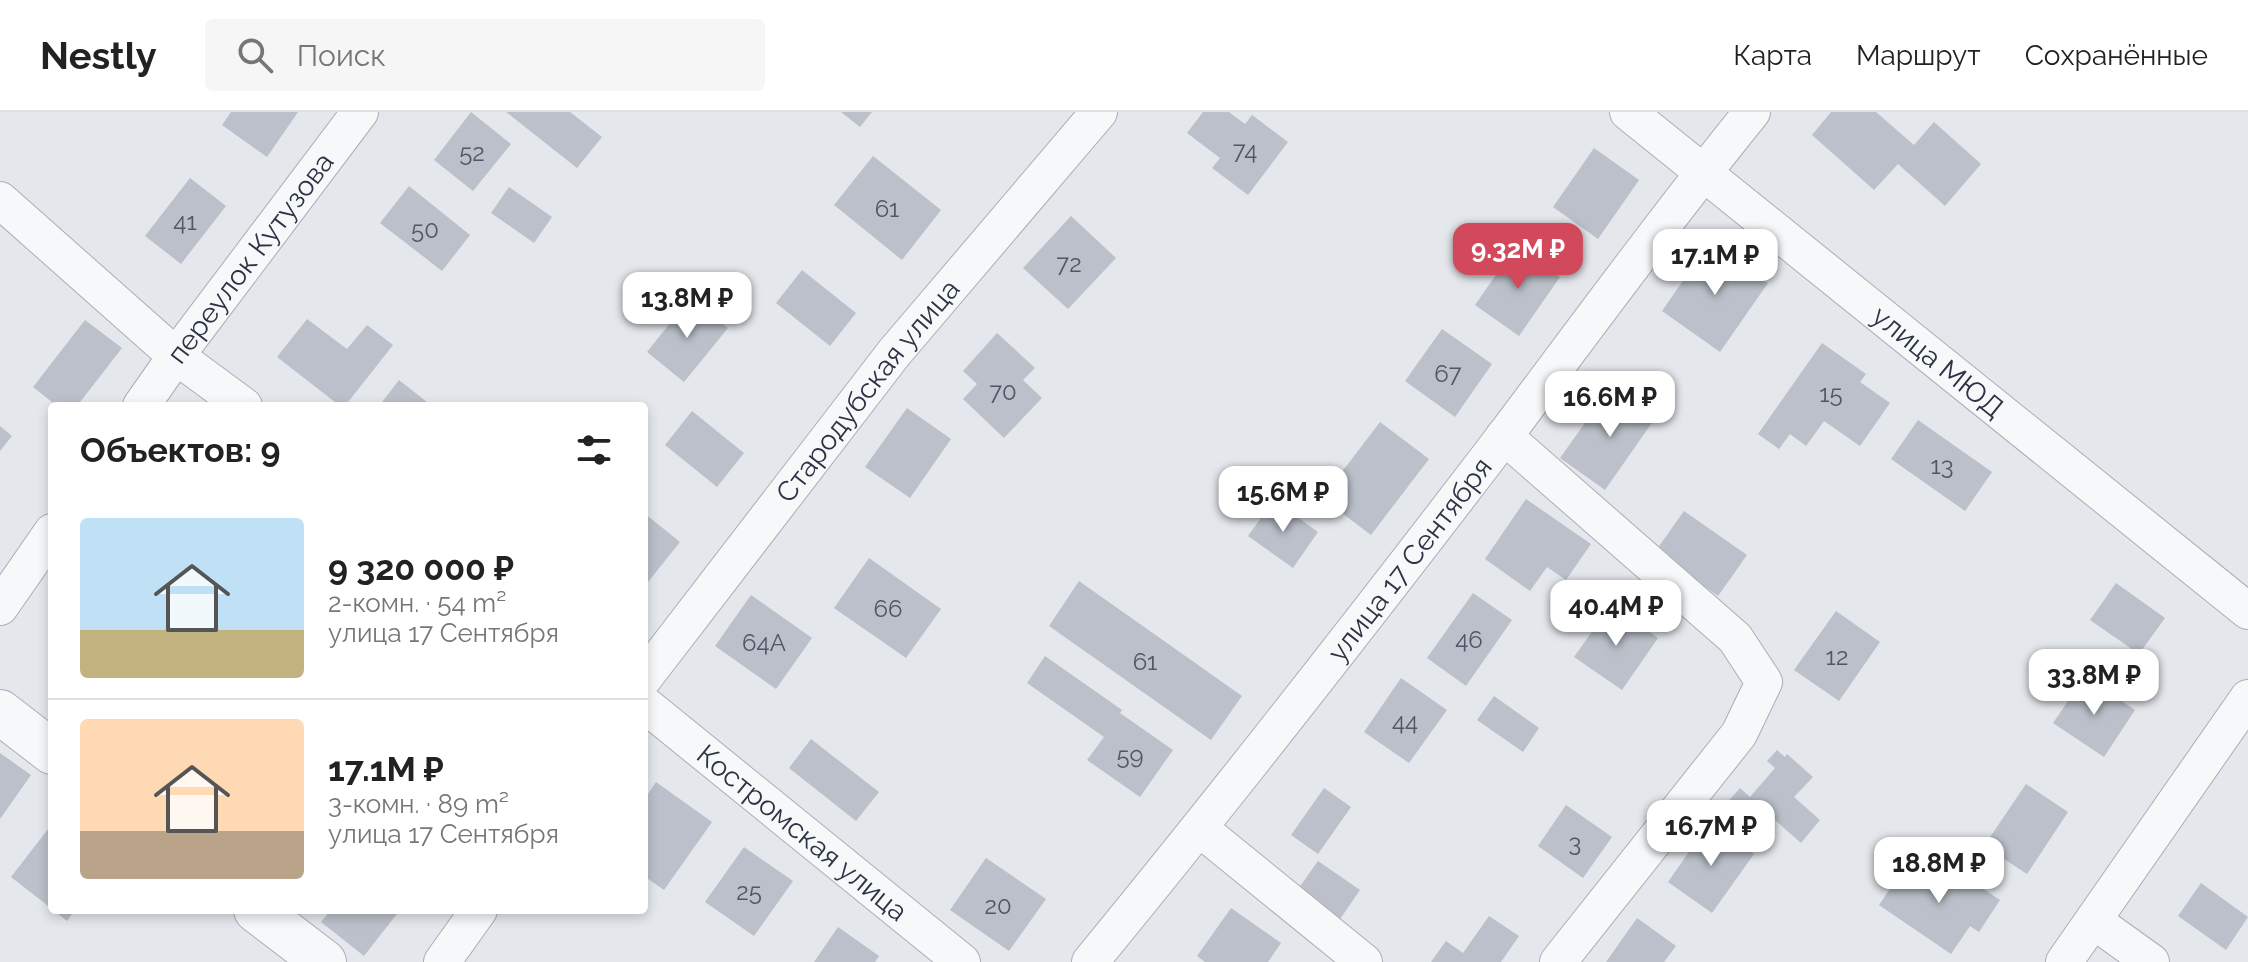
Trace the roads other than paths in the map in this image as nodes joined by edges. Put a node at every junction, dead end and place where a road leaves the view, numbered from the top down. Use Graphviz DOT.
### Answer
graph roads {
  1 [pos="360,112"];
  2 [pos="1099,112"];
  3 [pos="1628,112"];
  4 [pos="1752,112"];
  5 [pos="1704,172"];
  6 [pos="0,200"];
  7 [pos="176,356"];
  8 [pos="144,402"];
  9 [pos="239,402"];
  10 [pos="1504,436"];
  11 [pos="48,538"];
  12 [pos="0,607"];
  13 [pos="2248,611"];
  14 [pos="648,673"];
  15 [pos="2248,698"];
  16 [pos="648,707"];
  17 [pos="0,712"];
  18 [pos="48,749"];
  19 [pos="1199,828"];
  20 [pos="261,914"];
  21 [pos="476,914"];
  22 [pos="2094,921"];
  23 [pos="324,962"];
  24 [pos="442,962"];
  25 [pos="962,962"];
  26 [pos="1090,962"];
  27 [pos="1364,962"];
  28 [pos="1558,962"];
  29 [pos="2064,962"];
  30 [pos="2151,962"];
  1 -- 7 [label="street, переулок Кутузова"];
  2 -- 14 [label="street, Стародубская улица"];
  3 -- 5 [label="street, улица МЮД"];
  4 -- 5 [label="street, улица 17 Сентября"];
  5 -- 10 [label="street, улица 17 Сентября"];
  5 -- 13 [label="street, улица МЮД"];
  6 -- 7 [label="street"];
  7 -- 8 [label="street, переулок Кутузова"];
  7 -- 9 [label="street"];
  10 -- 19 [label="street, улица 17 Сентября"];
  10 -- 28 [label="street"];
  11 -- 12 [label="street"];
  15 -- 22 [label="street"];
  16 -- 25 [label="street, Костромская улица"];
  17 -- 18 [label="street"];
  19 -- 26 [label="street, улица 17 Сентября"];
  19 -- 27 [label="street"];
  20 -- 23 [label="street"];
  21 -- 24 [label="street"];
  22 -- 29 [label="street"];
  22 -- 30 [label="street"];
}
